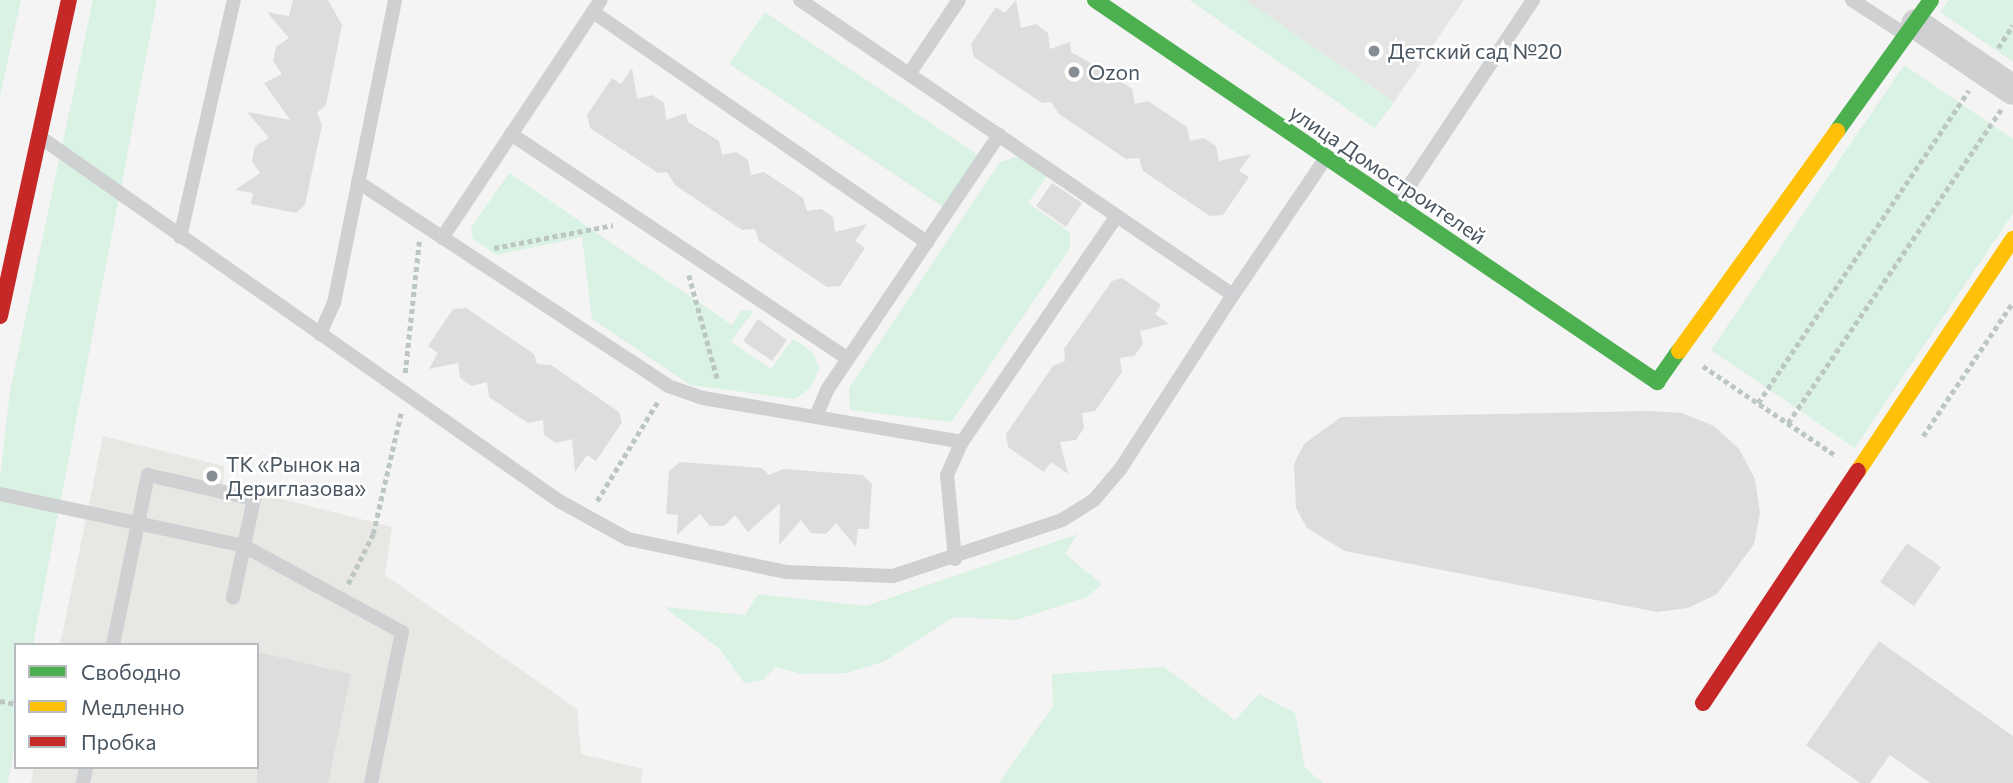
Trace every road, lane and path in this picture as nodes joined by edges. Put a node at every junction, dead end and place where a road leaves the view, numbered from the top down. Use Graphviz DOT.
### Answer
graph roads {
  1 [pos="69,0"];
  2 [pos="234,0"];
  3 [pos="395,0"];
  4 [pos="800,0"];
  5 [pos="959,0"];
  6 [pos="1094,0"];
  7 [pos="1533,0"];
  8 [pos="1852,0"];
  9 [pos="597,6"];
  10 [pos="1918,20"];
  11 [pos="2013,25"];
  12 [pos="1983,70"];
  13 [pos="909,74"];
  14 [pos="2009,97"];
  15 [pos="511,134"];
  16 [pos="999,135"];
  17 [pos="39,137"];
  18 [pos="1326,158"];
  19 [pos="358,182"];
  20 [pos="1396,205"];
  21 [pos="1117,216"];
  22 [pos="640,220"];
  23 [pos="421,224"];
  24 [pos="180,237"];
  25 [pos="442,238"];
  26 [pos="2013,239"];
  27 [pos="927,242"];
  28 [pos="681,247"];
  29 [pos="466,254"];
  30 [pos="1233,295"];
  31 [pos="2013,302"];
  32 [pos="0,316"];
  33 [pos="320,334"];
  34 [pos="1679,350"];
  35 [pos="848,359"];
  36 [pos="668,386"];
  37 [pos="403,392"];
  38 [pos="723,401"];
  39 [pos="1758,403"];
  40 [pos="817,414"];
  41 [pos="1787,423"];
  42 [pos="1923,436"];
  43 [pos="962,442"];
  44 [pos="1859,471"];
  45 [pos="0,494"];
  46 [pos="587,517"];
  47 [pos="140,524"];
  48 [pos="244,546"];
  49 [pos="955,559"];
  50 [pos="233,598"];
  51 [pos="340,601"];
  52 [pos="113,643"];
  53 [pos="1703,703"];
  54 [pos="371,783"];
  1 -- 17 [label="street"];
  2 -- 24 [label="lane"];
  3 -- 19 [label="lane"];
  4 -- 13 [label="lane"];
  5 -- 13 [label="lane"];
  6 -- 18 [label="street, улица Домостроителей"];
  7 -- 20 [label="lane"];
  8 -- 10 [label="lane"];
  9 -- 15 [label="lane"];
  9 -- 27 [label="lane"];
  10 -- 12 [label="street"];
  10 -- 34 [label="street"];
  11 -- 12 [label="path"];
  12 -- 14 [label="street"];
  12 -- 39 [label="path"];
  13 -- 16 [label="lane"];
  14 -- 41 [label="path"];
  15 -- 22 [label="lane"];
  15 -- 25 [label="lane"];
  16 -- 21 [label="lane"];
  16 -- 27 [label="lane"];
  17 -- 24 [label="lane"];
  17 -- 32 [label="street"];
  18 -- 20 [label="street, улица Домостроителей"];
  18 -- 30 [label="lane"];
  19 -- 23 [label="lane"];
  19 -- 33 [label="lane"];
  20 -- 34 [label="street, улица Домостроителей"];
  21 -- 30 [label="lane"];
  21 -- 43 [label="lane"];
  22 -- 28 [label="lane"];
  22 -- 29 [label="path"];
  23 -- 25 [label="lane"];
  23 -- 37 [label="path"];
  24 -- 33 [label="lane"];
  25 -- 29 [label="lane"];
  26 -- 44 [label="street"];
  27 -- 35 [label="lane"];
  28 -- 35 [label="lane"];
  28 -- 38 [label="path"];
  29 -- 36 [label="lane"];
  30 -- 49 [label="lane"];
  31 -- 42 [label="path"];
  33 -- 37 [label="lane"];
  34 -- 39 [label="path"];
  35 -- 40 [label="lane"];
  36 -- 38 [label="lane"];
  36 -- 46 [label="path"];
  37 -- 46 [label="lane"];
  37 -- 51 [label="path"];
  38 -- 40 [label="lane"];
  39 -- 41 [label="path"];
  40 -- 43 [label="lane"];
  41 -- 44 [label="path"];
  43 -- 49 [label="lane"];
  44 -- 53 [label="street"];
  45 -- 47 [label="lane"];
  46 -- 49 [label="lane"];
  47 -- 48 [label="lane"];
  47 -- 48 [label="lane"];
  47 -- 52 [label="lane"];
  48 -- 50 [label="lane"];
  48 -- 51 [label="lane"];
  51 -- 54 [label="lane"];
}
